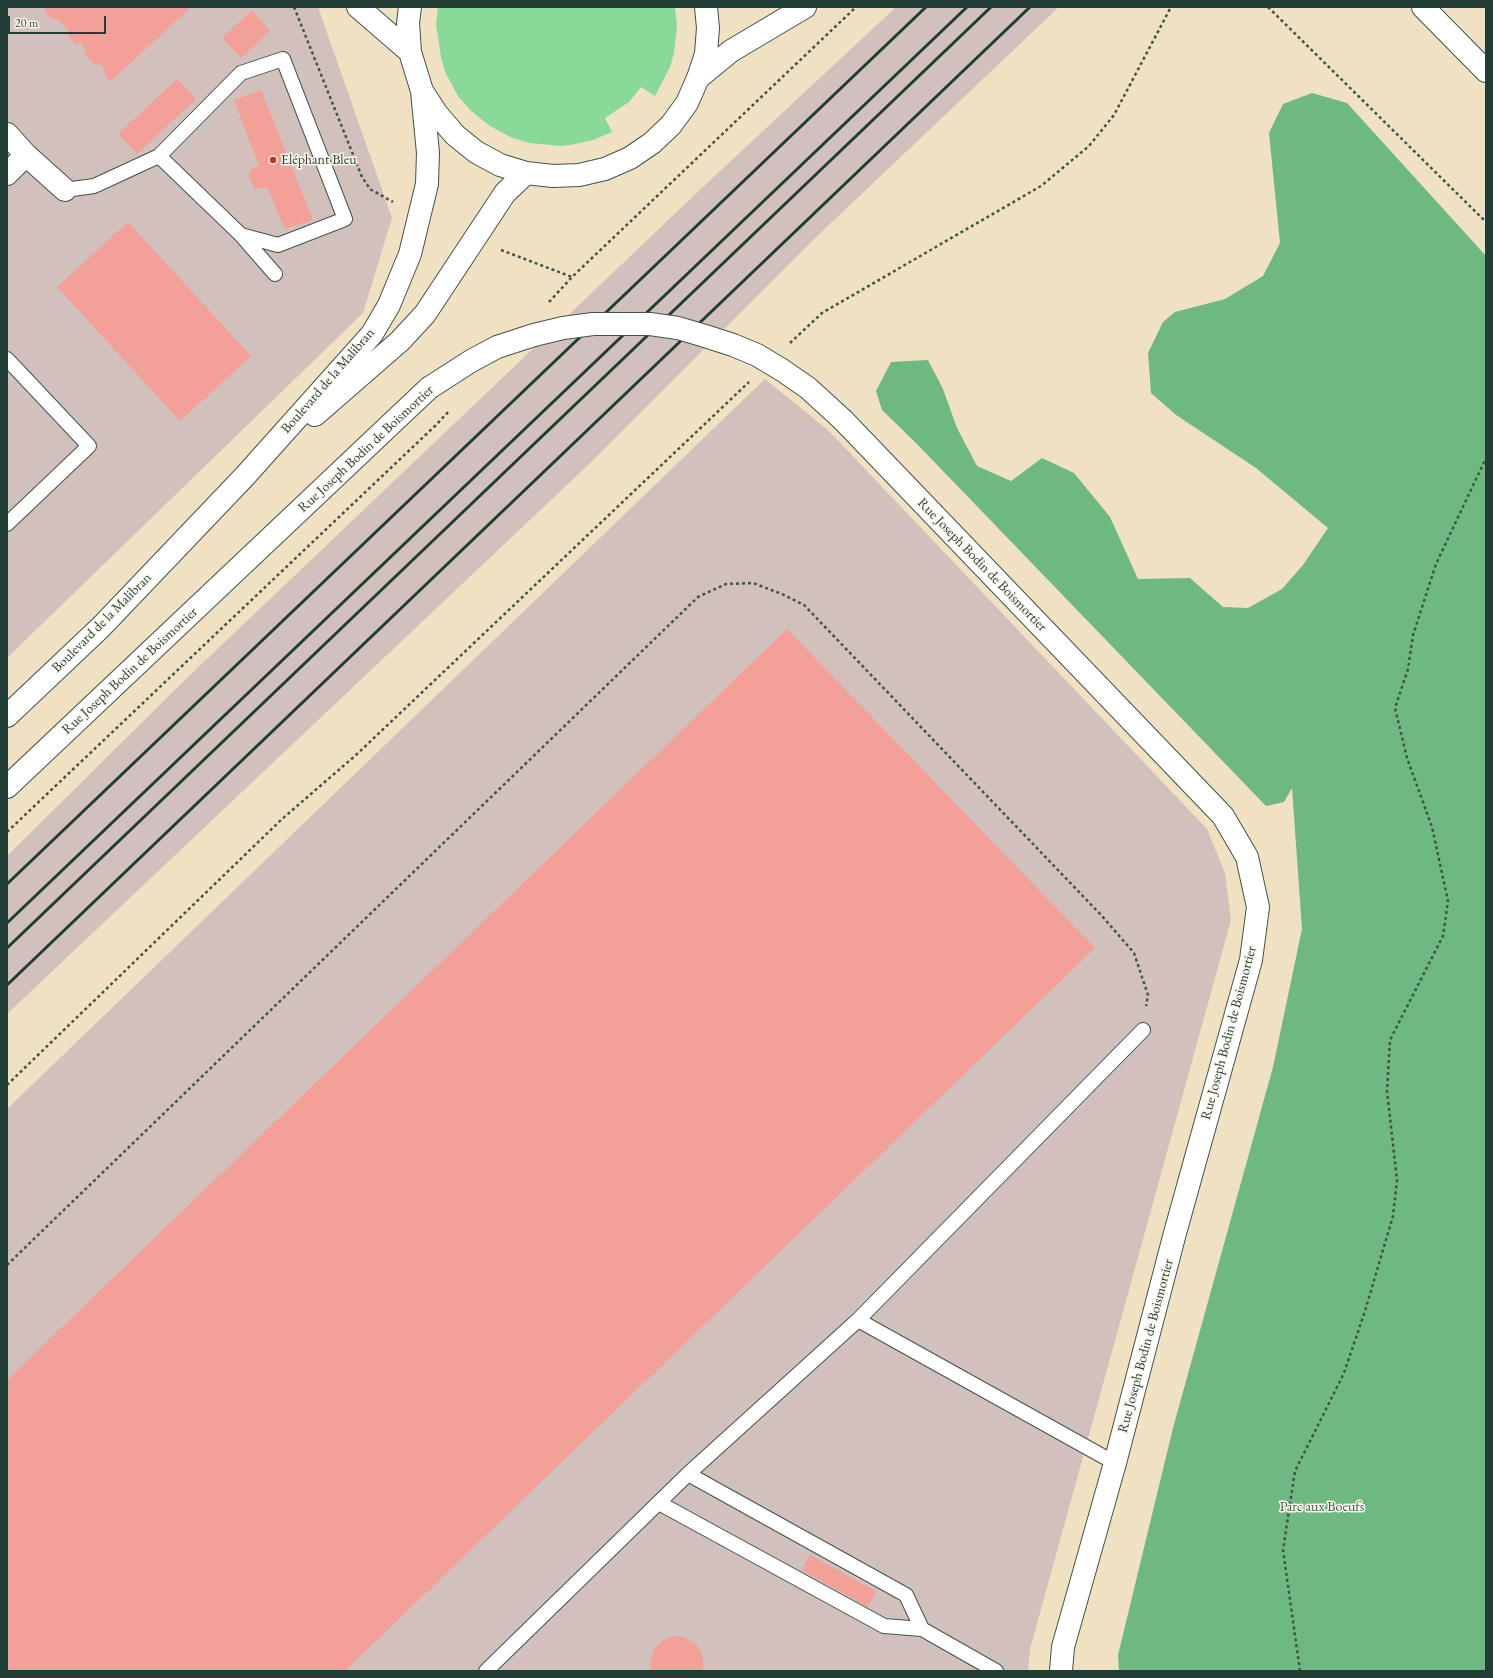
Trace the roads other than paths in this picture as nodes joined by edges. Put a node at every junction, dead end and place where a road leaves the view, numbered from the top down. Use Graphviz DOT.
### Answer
graph roads {
  1 [pos="358,7"];
  2 [pos="410,7"];
  3 [pos="706,7"];
  4 [pos="805,7"];
  5 [pos="1424,7"];
  6 [pos="410,52"];
  7 [pos="1486,70"];
  8 [pos="698,78"];
  9 [pos="422,91"];
  10 [pos="7,134"];
  11 [pos="26,155"];
  12 [pos="159,156"];
  13 [pos="526,173"];
  14 [pos="7,174"];
  15 [pos="65,190"];
  16 [pos="241,235"];
  17 [pos="275,274"];
  18 [pos="7,359"];
  19 [pos="245,476"];
  20 [pos="7,524"];
  21 [pos="7,716"];
  22 [pos="7,786"];
  23 [pos="1143,1030"];
  24 [pos="858,1320"];
  25 [pos="1115,1463"];
  26 [pos="688,1474"];
  27 [pos="659,1503"];
  28 [pos="922,1629"];
  29 [pos="486,1671"];
  30 [pos="996,1671"];
  31 [pos="1060,1671"];
  1 -- 6 [label="main road"];
  2 -- 6 [label="main road"];
  3 -- 8 [label="main road"];
  4 -- 8 [label="main road"];
  5 -- 7 [label="main road"];
  6 -- 9 [label="main road"];
  8 -- 13 [label="main road"];
  9 -- 13 [label="main road"];
  9 -- 19 [label="main road, Boulevard de la Malibran"];
  10 -- 11 [label="main road"];
  11 -- 14 [label="main road"];
  11 -- 15 [label="main road"];
  12 -- 15 [label="lane"];
  12 -- 16 [label="lane"];
  12 -- 16 [label="lane"];
  13 -- 19 [label="main road, Boulevard de la Malibran"];
  16 -- 17 [label="lane"];
  18 -- 20 [label="lane"];
  19 -- 21 [label="main road, Boulevard de la Malibran"];
  22 -- 25 [label="main road, Rue Joseph Bodin de Boismortier, bridge"];
  23 -- 24 [label="lane"];
  24 -- 25 [label="lane"];
  24 -- 26 [label="lane"];
  25 -- 31 [label="main road, Rue Joseph Bodin de Boismortier"];
  26 -- 27 [label="lane"];
  26 -- 28 [label="lane"];
  27 -- 28 [label="lane"];
  27 -- 29 [label="lane"];
  28 -- 30 [label="lane"];
}
